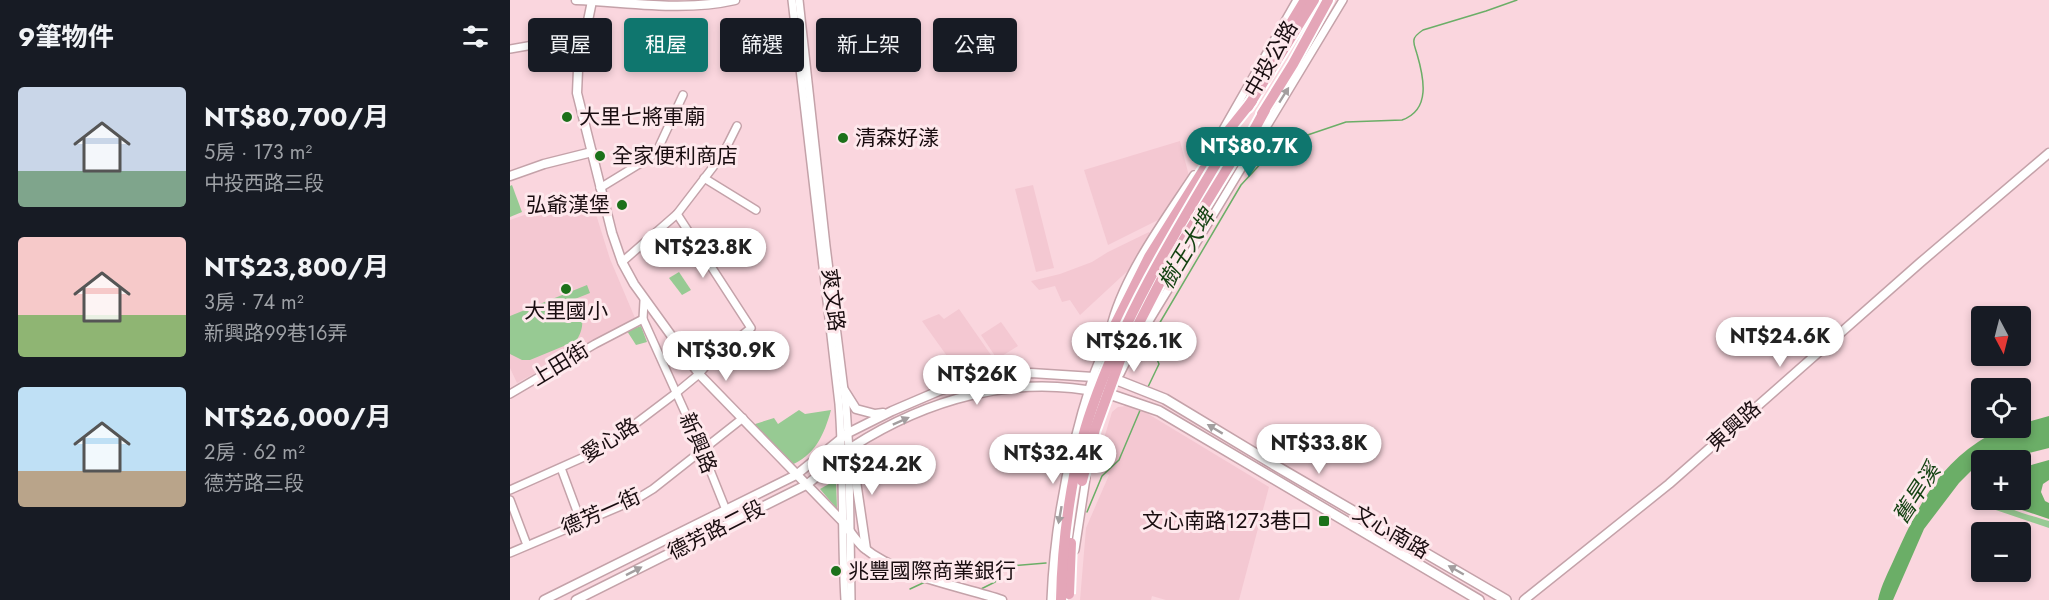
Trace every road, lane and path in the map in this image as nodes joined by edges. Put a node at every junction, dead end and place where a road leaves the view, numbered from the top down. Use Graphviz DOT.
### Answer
graph roads {
  1 [pos="576,0"];
  2 [pos="735,0"];
  3 [pos="792,0"];
  4 [pos="799,0"];
  5 [pos="1297,0"];
  6 [pos="1336,0"];
  7 [pos="1343,0"];
  8 [pos="592,1"];
  9 [pos="647,2"];
  10 [pos="685,2"];
  11 [pos="696,2"];
  12 [pos="1316,2"];
  13 [pos="588,18"];
  14 [pos="528,46"];
  15 [pos="510,49"];
  16 [pos="1293,64"];
  17 [pos="577,72"];
  18 [pos="683,95"];
  19 [pos="1252,101"];
  20 [pos="1264,110"];
  21 [pos="737,126"];
  22 [pos="592,152"];
  23 [pos="2049,153"];
  24 [pos="510,176"];
  25 [pos="704,178"];
  26 [pos="600,188"];
  27 [pos="756,210"];
  28 [pos="677,214"];
  29 [pos="622,262"];
  30 [pos="644,301"];
  31 [pos="643,319"];
  32 [pos="1108,339"];
  33 [pos="1135,343"];
  34 [pos="699,374"];
  35 [pos="1093,376"];
  36 [pos="1117,380"];
  37 [pos="844,390"];
  38 [pos="1089,390"];
  39 [pos="676,393"];
  40 [pos="510,394"];
  41 [pos="1112,395"];
  42 [pos="892,411"];
  43 [pos="742,418"];
  44 [pos="845,436"];
  45 [pos="702,450"];
  46 [pos="846,452"];
  47 [pos="561,468"];
  48 [pos="796,475"];
  49 [pos="806,485"];
  50 [pos="510,490"];
  51 [pos="510,500"];
  52 [pos="726,510"];
  53 [pos="581,522"];
  54 [pos="844,523"];
  55 [pos="851,533"];
  56 [pos="527,545"];
  57 [pos="866,549"];
  58 [pos="510,553"];
  59 [pos="1054,560"];
  60 [pos="1073,562"];
  61 [pos="575,585"];
  62 [pos="580,599"];
  63 [pos="544,600"];
  64 [pos="845,600"];
  65 [pos="851,600"];
  66 [pos="1002,600"];
  67 [pos="1051,600"];
  68 [pos="1061,600"];
  69 [pos="1070,600"];
  70 [pos="1479,600"];
  71 [pos="1506,600"];
  72 [pos="1524,600"];
  1 -- 8 [label="street"];
  2 -- 11 [label="street"];
  3 -- 44 [label="street, 爽文路"];
  4 -- 37 [label="street, 爽文路"];
  5 -- 32 [label="street"];
  6 -- 16 [label="main road"];
  33 -- 7 [label="street, one-way"];
  8 -- 9 [label="street"];
  8 -- 13 [label="street"];
  9 -- 10 [label="street"];
  10 -- 11 [label="street"];
  12 -- 16 [label="main road, 中投公路"];
  12 -- 19 [label="main road, 中投公路"];
  14 -- 15 [label="street"];
  16 -- 20 [label="main road, 中投公路"];
  17 -- 22 [label="street"];
  18 -- 26 [label="street"];
  19 -- 32 [label="main road"];
  19 -- 68 [label="main road, 中投公路, bridge"];
  20 -- 33 [label="main road"];
  20 -- 69 [label="main road, 中投公路, bridge"];
  21 -- 25 [label="street"];
  22 -- 24 [label="street"];
  22 -- 26 [label="street"];
  23 -- 72 [label="street, 東興路"];
  25 -- 27 [label="street"];
  25 -- 28 [label="street"];
  26 -- 29 [label="street"];
  28 -- 29 [label="street"];
  28 -- 34 [label="street, 愛心路"];
  29 -- 30 [label="street"];
  30 -- 31 [label="street, 新興路"];
  30 -- 34 [label="street"];
  31 -- 39 [label="street, 新興路"];
  31 -- 40 [label="street, 上田街"];
  32 -- 35 [label="street"];
  33 -- 36 [label="street"];
  34 -- 39 [label="street, 愛心路"];
  34 -- 43 [label="street"];
  35 -- 36 [label="street, 德芳路二段"];
  35 -- 38 [label="street"];
  35 -- 42 [label="street, 德芳路二段"];
  36 -- 41 [label="street"];
  71 -- 36 [label="main road, 文心南路, one-way"];
  37 -- 42 [label="street"];
  37 -- 44 [label="street, 爽文路"];
  38 -- 41 [label="street, 德芳路二段"];
  46 -- 38 [label="street, 德芳路二段, one-way"];
  38 -- 59 [label="street, one-way"];
  39 -- 45 [label="street, 新興路"];
  39 -- 47 [label="street, 愛心路"];
  41 -- 60 [label="street"];
  41 -- 70 [label="main road, 文心南路"];
  42 -- 44 [label="street, 德芳路二段"];
  43 -- 45 [label="street, 德芳一街"];
  43 -- 48 [label="street"];
  44 -- 46 [label="street, 爽文路"];
  44 -- 48 [label="street, 德芳路二段"];
  45 -- 52 [label="street, 新興路"];
  45 -- 53 [label="street, 德芳一街"];
  46 -- 49 [label="street, 德芳路二段"];
  46 -- 54 [label="street, 爽文路"];
  46 -- 55 [label="street, 爽文路"];
  46 -- 57 [label="street"];
  47 -- 50 [label="street, 愛心路"];
  47 -- 53 [label="street"];
  48 -- 49 [label="street"];
  48 -- 52 [label="street, 德芳路二段"];
  49 -- 54 [label="street"];
  62 -- 49 [label="street, 德芳路二段, one-way"];
  51 -- 56 [label="street"];
  52 -- 61 [label="street, 德芳路二段"];
  53 -- 56 [label="street, 德芳一街"];
  54 -- 55 [label="street"];
  54 -- 64 [label="street, 爽文路"];
  55 -- 57 [label="street"];
  55 -- 65 [label="street, 爽文路"];
  56 -- 58 [label="street, 德芳一街"];
  57 -- 66 [label="street"];
  59 -- 60 [label="street"];
  59 -- 67 [label="street"];
  60 -- 69 [label="street"];
  61 -- 62 [label="street"];
  61 -- 63 [label="street, 德芳路二段"];
}
